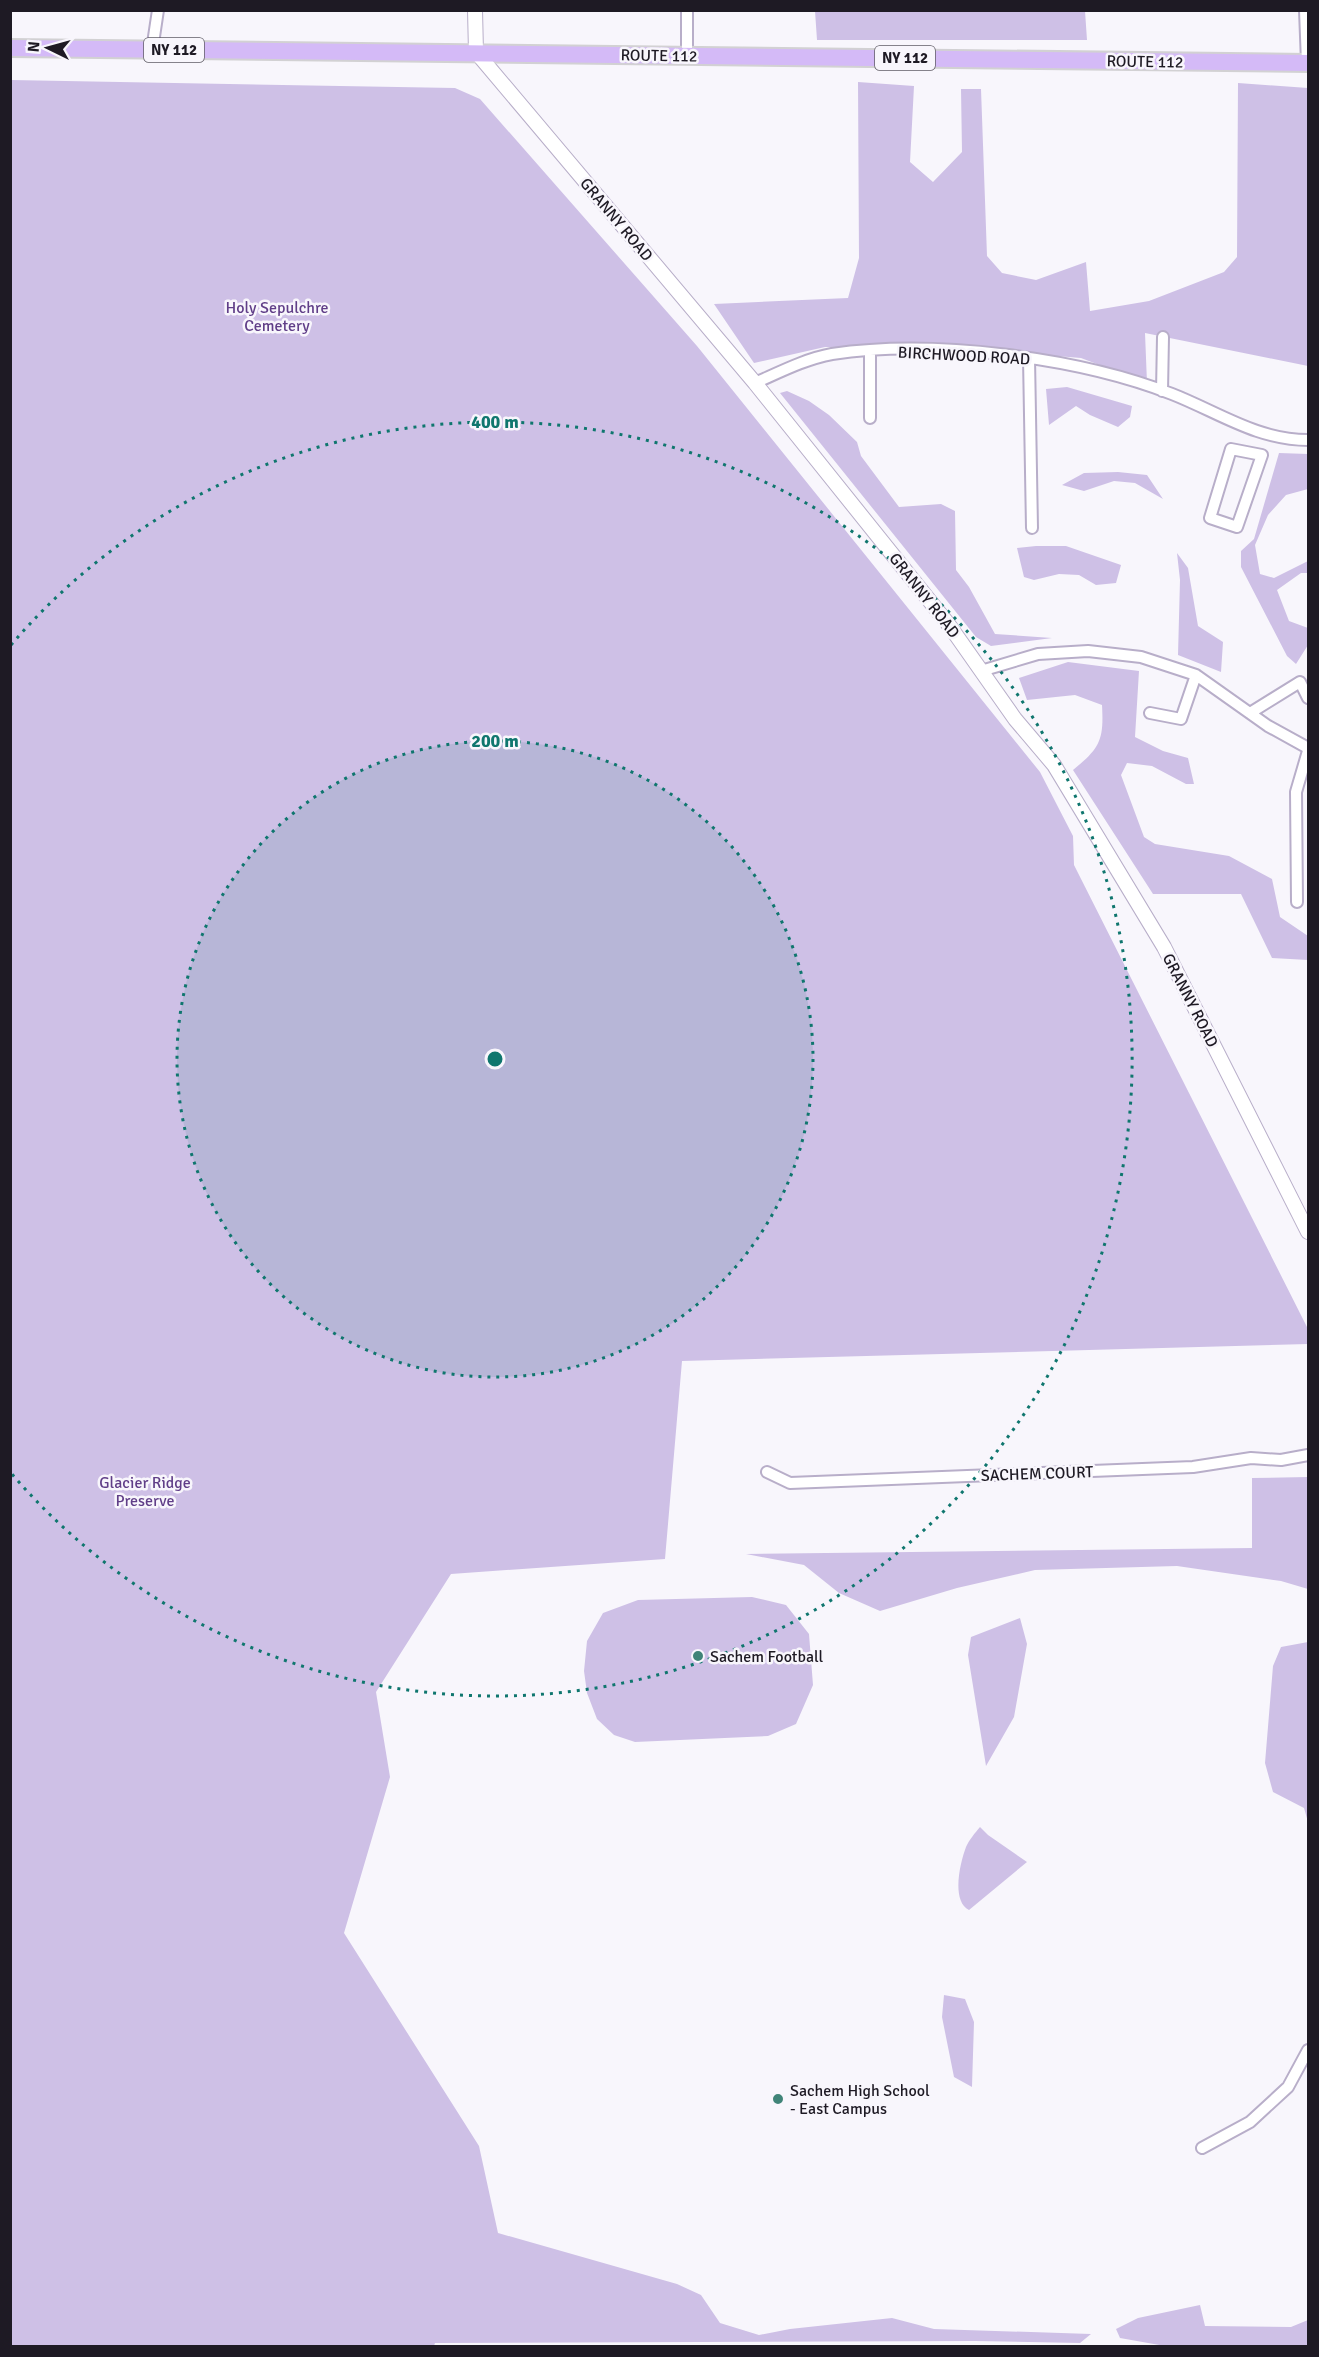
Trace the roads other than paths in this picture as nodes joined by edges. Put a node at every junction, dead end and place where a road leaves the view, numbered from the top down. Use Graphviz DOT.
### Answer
graph roads {
  1 [pos="158,10"];
  2 [pos="475,10"];
  3 [pos="687,10"];
  4 [pos="1305,10"];
  5 [pos="10,48"];
  6 [pos="152,50"];
  7 [pos="476,52"];
  8 [pos="687,56"];
  9 [pos="1308,63"];
  10 [pos="1163,337"];
  11 [pos="870,351"];
  12 [pos="1029,358"];
  13 [pos="755,383"];
  14 [pos="1162,391"];
  15 [pos="870,418"];
  16 [pos="1270,435"];
  17 [pos="1308,440"];
  18 [pos="1262,455"];
  19 [pos="1032,528"];
  20 [pos="981,671"];
  21 [pos="1196,675"];
  22 [pos="1308,698"];
  23 [pos="1150,713"];
  24 [pos="1250,713"];
  25 [pos="1308,750"];
  26 [pos="1297,902"];
  27 [pos="1308,1232"];
  28 [pos="1308,1455"];
  29 [pos="767,1472"];
  30 [pos="1308,2050"];
  31 [pos="1202,2148"];
  1 -- 6 [label="street"];
  2 -- 7 [label="street"];
  3 -- 8 [label="street"];
  4 -- 9 [label="street"];
  5 -- 6 [label="main road, ROUTE 112 / NY 112"];
  6 -- 7 [label="main road, ROUTE 112 / NY 112"];
  7 -- 8 [label="main road, ROUTE 112 / NY 112"];
  7 -- 13 [label="street, GRANNY ROAD"];
  8 -- 9 [label="main road, ROUTE 112 / NY 112"];
  10 -- 14 [label="street"];
  11 -- 12 [label="street, BIRCHWOOD ROAD"];
  11 -- 13 [label="street, BIRCHWOOD ROAD"];
  11 -- 15 [label="street"];
  12 -- 14 [label="street, BIRCHWOOD ROAD"];
  12 -- 19 [label="street"];
  13 -- 20 [label="street, GRANNY ROAD"];
  14 -- 16 [label="street, BIRCHWOOD ROAD"];
  16 -- 17 [label="street, BIRCHWOOD ROAD"];
  16 -- 18 [label="street"];
  18 -- 18 [label="street"];
  20 -- 21 [label="street"];
  20 -- 27 [label="street, GRANNY ROAD"];
  21 -- 23 [label="street"];
  21 -- 24 [label="street"];
  22 -- 24 [label="street"];
  24 -- 25 [label="street"];
  25 -- 26 [label="street"];
  28 -- 29 [label="street, SACHEM COURT"];
  30 -- 31 [label="street"];
}
